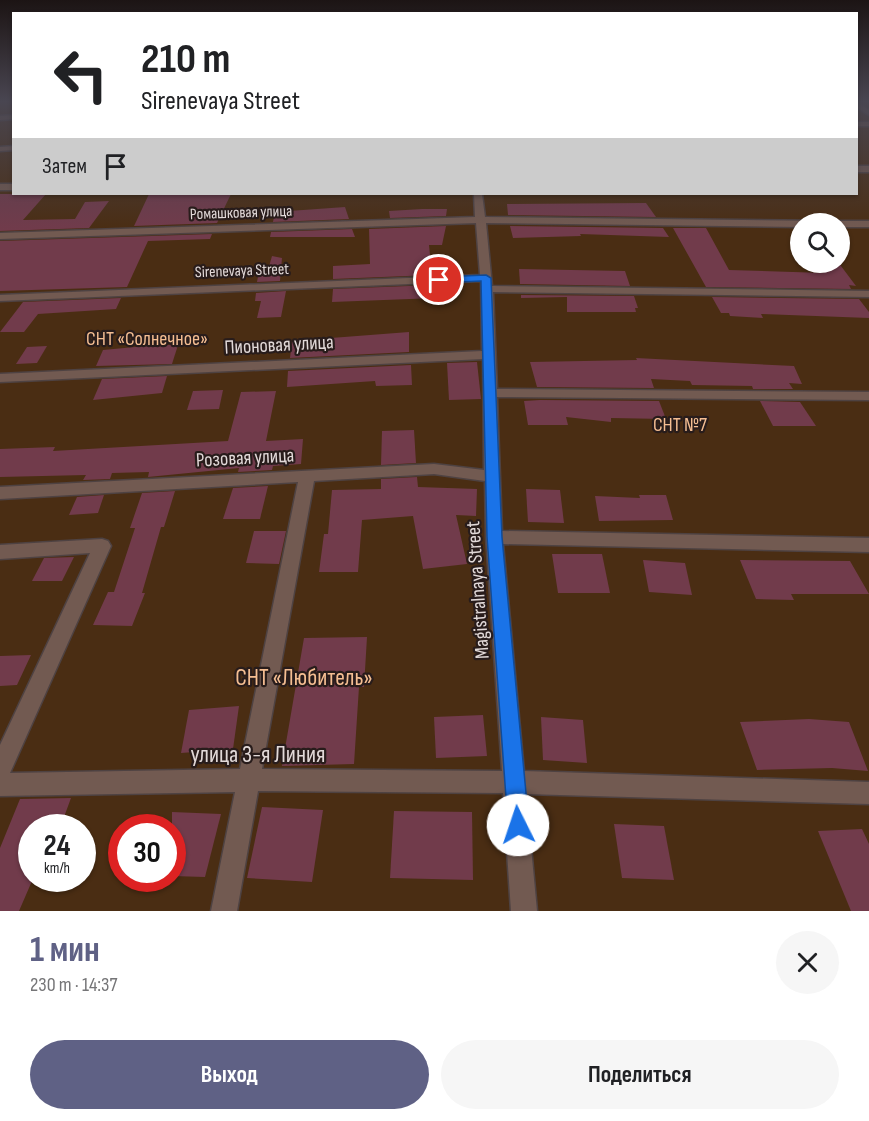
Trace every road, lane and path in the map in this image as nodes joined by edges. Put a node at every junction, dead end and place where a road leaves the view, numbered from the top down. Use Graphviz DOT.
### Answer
graph roads {
  1 [pos="478,195"];
  2 [pos="482,220"];
  3 [pos="790,224"];
  4 [pos="850,224"];
  5 [pos="869,224"];
  6 [pos="0,236"];
  7 [pos="486,283"];
  8 [pos="869,294"];
  9 [pos="0,298"];
  10 [pos="488,355"];
  11 [pos="0,378"];
  12 [pos="490,393"];
  13 [pos="869,396"];
  14 [pos="306,476"];
  15 [pos="492,476"];
  16 [pos="0,493"];
  17 [pos="494,537"];
  18 [pos="869,545"];
  19 [pos="0,552"];
  20 [pos="7,740"];
  21 [pos="0,770"];
  22 [pos="248,780"];
  23 [pos="515,782"];
  24 [pos="0,785"];
  25 [pos="869,793"];
  26 [pos="224,911"];
  27 [pos="524,911"];
  1 -- 2 [label="street, Magistralnaya Street"];
  2 -- 3 [label="street, Ромашковая улица"];
  2 -- 6 [label="street, Ромашковая улица"];
  2 -- 7 [label="street, Magistralnaya Street"];
  4 -- 5 [label="street"];
  7 -- 8 [label="street, Sirenevaya Street"];
  7 -- 9 [label="street, Sirenevaya Street"];
  7 -- 10 [label="street, Magistralnaya Street"];
  10 -- 11 [label="street, Пионовая улица"];
  10 -- 12 [label="street, Magistralnaya Street"];
  12 -- 13 [label="street"];
  12 -- 15 [label="street, Magistralnaya Street"];
  14 -- 15 [label="street, Розовая улица"];
  14 -- 16 [label="street, Розовая улица"];
  14 -- 22 [label="street"];
  15 -- 17 [label="street, Magistralnaya Street"];
  17 -- 18 [label="street"];
  17 -- 23 [label="street, Magistralnaya Street"];
  19 -- 20 [label="street"];
  20 -- 21 [label="street"];
  22 -- 23 [label="street, улица 3-я Линия"];
  22 -- 24 [label="street, улица 3-я Линия"];
  22 -- 26 [label="street"];
  23 -- 25 [label="street, улица 3-я Линия"];
  23 -- 27 [label="street, Magistralnaya Street"];
}
